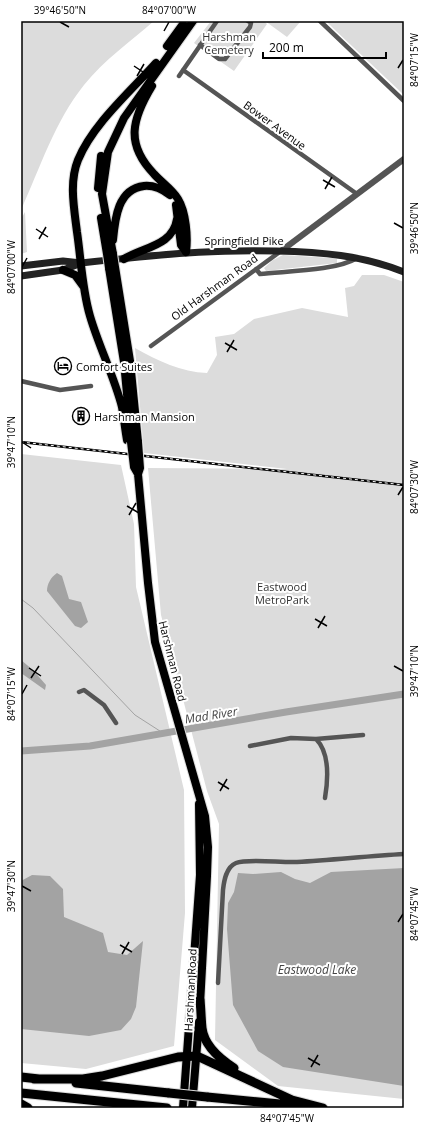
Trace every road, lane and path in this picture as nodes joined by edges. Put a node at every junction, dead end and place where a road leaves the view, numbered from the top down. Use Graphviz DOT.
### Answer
graph roads {
  1 [pos="186,21"];
  2 [pos="193,21"];
  3 [pos="217,21"];
  4 [pos="248,21"];
  5 [pos="320,21"];
  6 [pos="184,32"];
  7 [pos="200,45"];
  8 [pos="156,63"];
  9 [pos="183,70"];
  10 [pos="178,76"];
  11 [pos="404,101"];
  12 [pos="404,159"];
  13 [pos="357,194"];
  14 [pos="178,213"];
  15 [pos="281,251"];
  16 [pos="111,252"];
  17 [pos="186,252"];
  18 [pos="357,258"];
  19 [pos="124,259"];
  20 [pos="81,263"];
  21 [pos="21,266"];
  22 [pos="256,269"];
  23 [pos="63,270"];
  24 [pos="404,272"];
  25 [pos="21,276"];
  26 [pos="84,287"];
  27 [pos="151,346"];
  28 [pos="21,381"];
  29 [pos="91,386"];
  30 [pos="132,441"];
  31 [pos="79,692"];
  32 [pos="116,723"];
  33 [pos="363,735"];
  34 [pos="316,739"];
  35 [pos="250,746"];
  36 [pos="325,798"];
  37 [pos="199,801"];
  38 [pos="404,854"];
  39 [pos="218,983"];
  40 [pos="200,1000"];
  41 [pos="186,1055"];
  42 [pos="197,1056"];
  43 [pos="21,1077"];
  44 [pos="34,1079"];
  45 [pos="260,1085"];
  46 [pos="21,1093"];
  47 [pos="21,1104"];
  48 [pos="142,1105"];
  49 [pos="28,1108"];
  50 [pos="93,1108"];
  51 [pos="167,1108"];
  52 [pos="182,1108"];
  53 [pos="192,1108"];
  54 [pos="316,1108"];
  55 [pos="323,1108"];
  1 -- 8 [label="main road"];
  2 -- 6 [label="main road"];
  3 -- 7 [label="street"];
  4 -- 7 [label="street"];
  5 -- 11 [label="street"];
  6 -- 16 [label="main road"];
  6 -- 17 [label="main road"];
  7 -- 9 [label="street"];
  8 -- 16 [label="main road"];
  8 -- 20 [label="main road"];
  9 -- 10 [label="street"];
  9 -- 13 [label="street, Bower Avenue"];
  12 -- 13 [label="street, Old Harshman Road"];
  13 -- 15 [label="street, Old Harshman Road"];
  14 -- 16 [label="main road"];
  14 -- 17 [label="main road"];
  14 -- 19 [label="main road"];
  15 -- 17 [label="main road, Springfield Pike"];
  15 -- 18 [label="main road, Springfield Pike"];
  15 -- 22 [label="street, Old Harshman Road"];
  16 -- 30 [label="main road, bridge"];
  17 -- 19 [label="main road, Springfield Pike"];
  18 -- 22 [label="street"];
  18 -- 24 [label="main road, Springfield Pike"];
  19 -- 20 [label="main road, Springfield Pike"];
  20 -- 21 [label="main road, Springfield Pike"];
  20 -- 23 [label="main road, Springfield Pike"];
  20 -- 26 [label="main road"];
  22 -- 27 [label="street, Old Harshman Road"];
  23 -- 25 [label="main road, Springfield Pike"];
  23 -- 26 [label="main road"];
  26 -- 30 [label="main road"];
  28 -- 29 [label="street"];
  30 -- 37 [label="main road, Harshman Road"];
  31 -- 32 [label="street"];
  33 -- 34 [label="street"];
  34 -- 35 [label="street"];
  34 -- 36 [label="street"];
  37 -- 40 [label="main road, Harshman Road"];
  37 -- 41 [label="main road, Harshman Road"];
  38 -- 39 [label="street"];
  40 -- 42 [label="main road, Harshman Road"];
  40 -- 45 [label="highway"];
  41 -- 42 [label="highway"];
  41 -- 44 [label="highway"];
  41 -- 52 [label="main road, Harshman Road"];
  42 -- 45 [label="highway"];
  42 -- 53 [label="main road, Harshman Road"];
  43 -- 44 [label="highway"];
  44 -- 54 [label="highway, bridge"];
  45 -- 55 [label="highway"];
  46 -- 48 [label="highway"];
  47 -- 49 [label="highway"];
  48 -- 50 [label="highway"];
  48 -- 51 [label="highway"];
}
